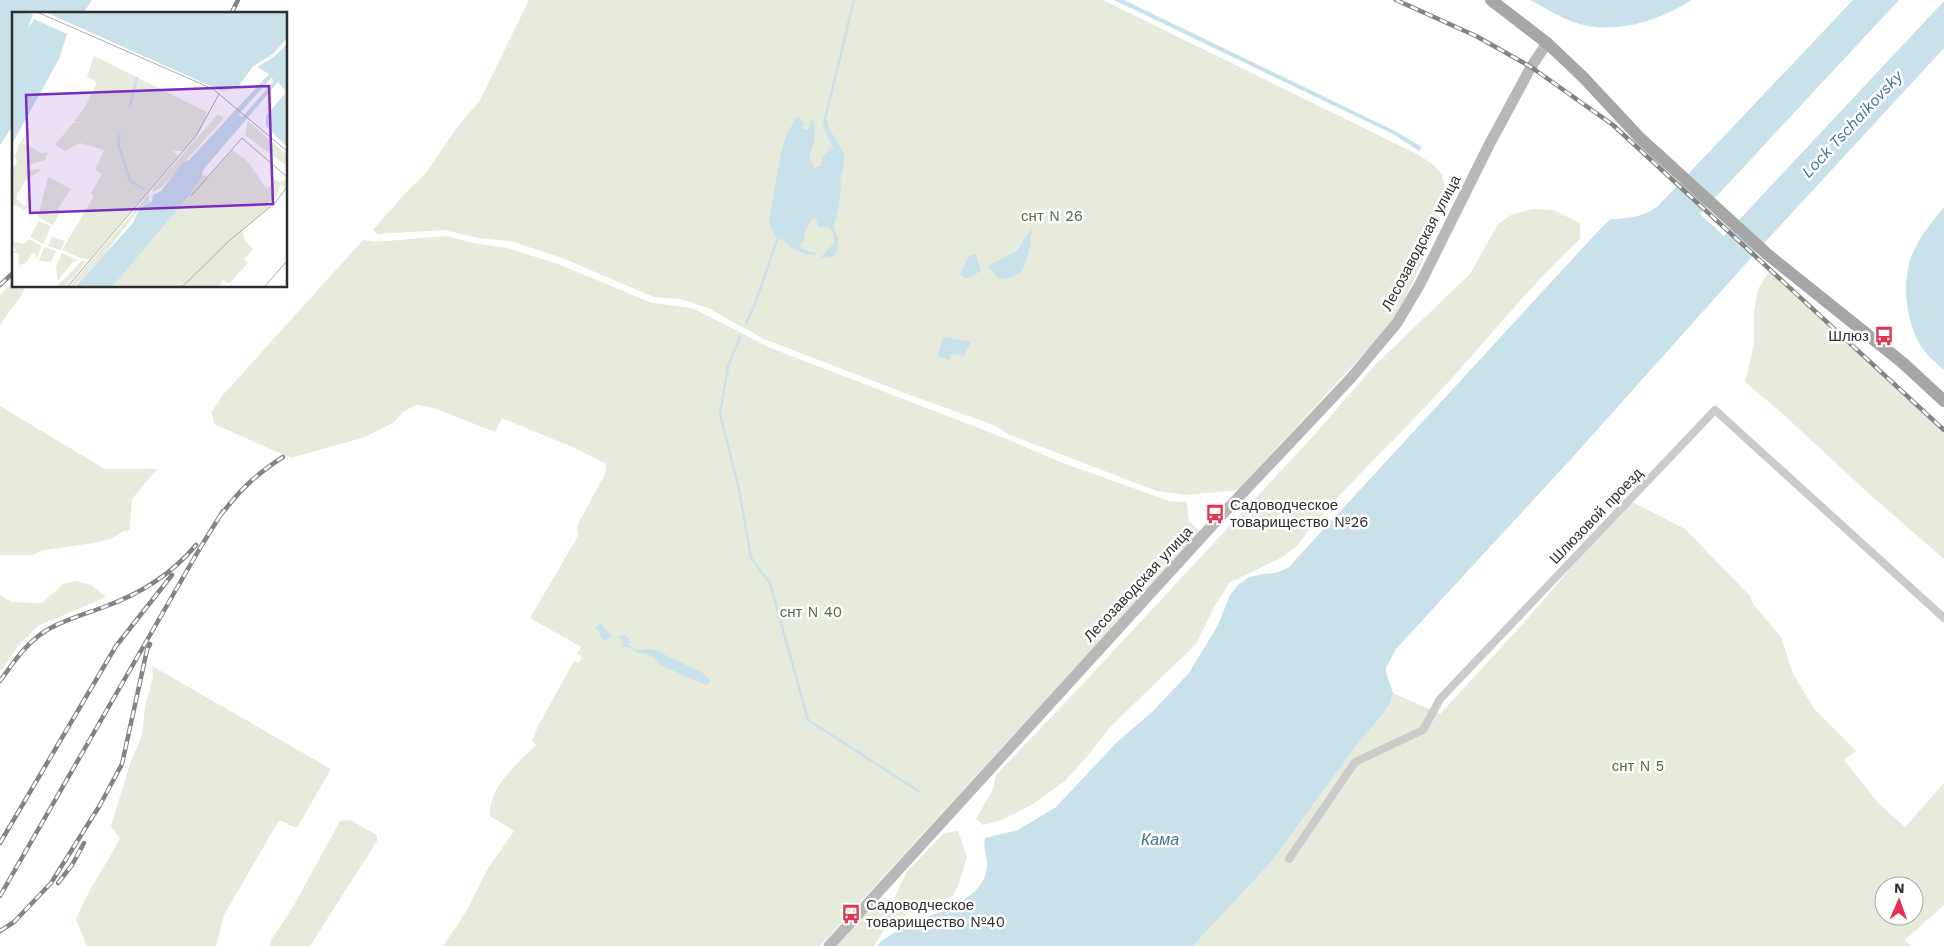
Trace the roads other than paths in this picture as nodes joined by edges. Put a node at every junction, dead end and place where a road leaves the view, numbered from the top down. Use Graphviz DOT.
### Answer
graph roads {
  1 [pos="1491,0"];
  2 [pos="1546,43"];
  3 [pos="1944,401"];
  4 [pos="1944,618"];
  5 [pos="1289,859"];
  6 [pos="829,946"];
  1 -- 2 [label="main road"];
  2 -- 3 [label="main road"];
  2 -- 6 [label="street, Лесозаводская улица"];
  4 -- 5 [label="street, Шлюзовой проезд"];
}
